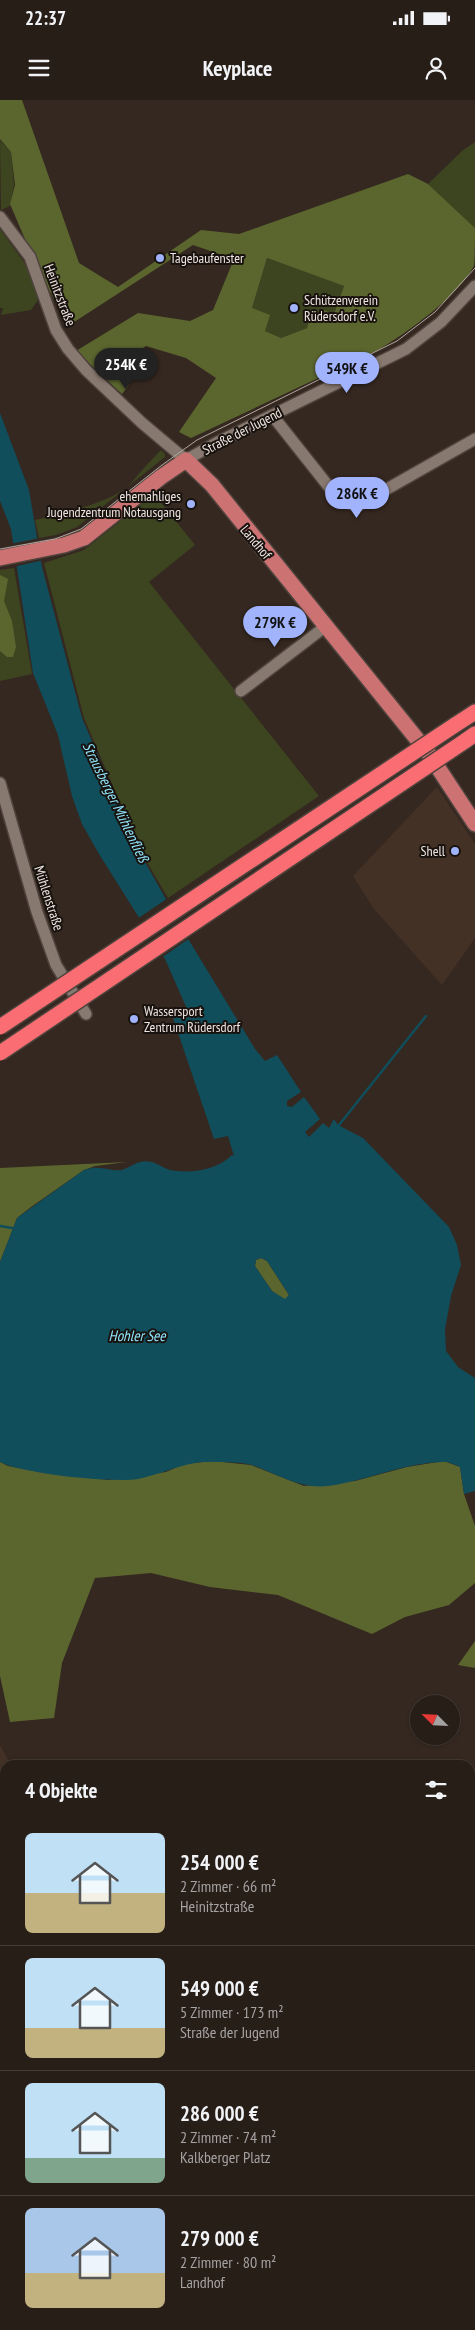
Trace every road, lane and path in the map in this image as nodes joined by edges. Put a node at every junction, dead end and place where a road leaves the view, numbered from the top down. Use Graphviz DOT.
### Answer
graph roads {
  1 [pos="0,218"];
  2 [pos="475,286"];
  3 [pos="272,416"];
  4 [pos="475,439"];
  5 [pos="186,460"];
  6 [pos="0,558"];
  7 [pos="326,626"];
  8 [pos="241,691"];
  9 [pos="475,712"];
  10 [pos="470,737"];
  11 [pos="0,783"];
  12 [pos="475,824"];
  13 [pos="86,1014"];
  14 [pos="0,1027"];
  15 [pos="0,1053"];
  1 -- 5 [label="street, Heinitzstraße"];
  2 -- 3 [label="street, Straße der Jugend"];
  3 -- 4 [label="street"];
  3 -- 5 [label="street, Straße der Jugend"];
  5 -- 6 [label="main road, Straße der Jugend"];
  5 -- 7 [label="main road, Landhof"];
  7 -- 8 [label="street"];
  7 -- 12 [label="main road, Landhof"];
  9 -- 14 [label="highway, bridge"];
  10 -- 15 [label="highway, bridge"];
  11 -- 13 [label="street, Mühlenstraße"];
}
